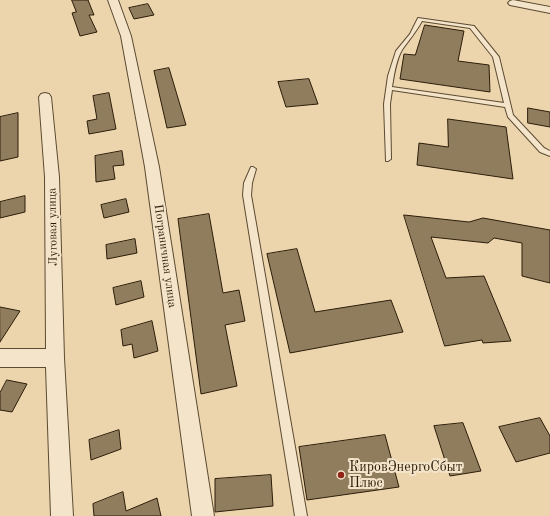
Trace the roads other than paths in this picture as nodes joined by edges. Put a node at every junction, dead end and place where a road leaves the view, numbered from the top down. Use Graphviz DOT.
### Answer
graph roads {
  1 [pos="112,0"];
  2 [pos="513,3"];
  3 [pos="550,10"];
  4 [pos="389,88"];
  5 [pos="46,97"];
  6 [pos="507,105"];
  7 [pos="550,154"];
  8 [pos="388,159"];
  9 [pos="253,168"];
  10 [pos="0,358"];
  11 [pos="55,358"];
  12 [pos="62,516"];
  13 [pos="203,516"];
  14 [pos="301,516"];
  1 -- 13 [label="street, Пограничная улица"];
  2 -- 3 [label="street"];
  4 -- 6 [label="lane"];
  4 -- 6 [label="lane"];
  4 -- 8 [label="lane"];
  5 -- 11 [label="street, Луговая улица"];
  6 -- 7 [label="lane"];
  9 -- 14 [label="lane"];
  10 -- 11 [label="street"];
  11 -- 12 [label="street, Луговая улица"];
}
